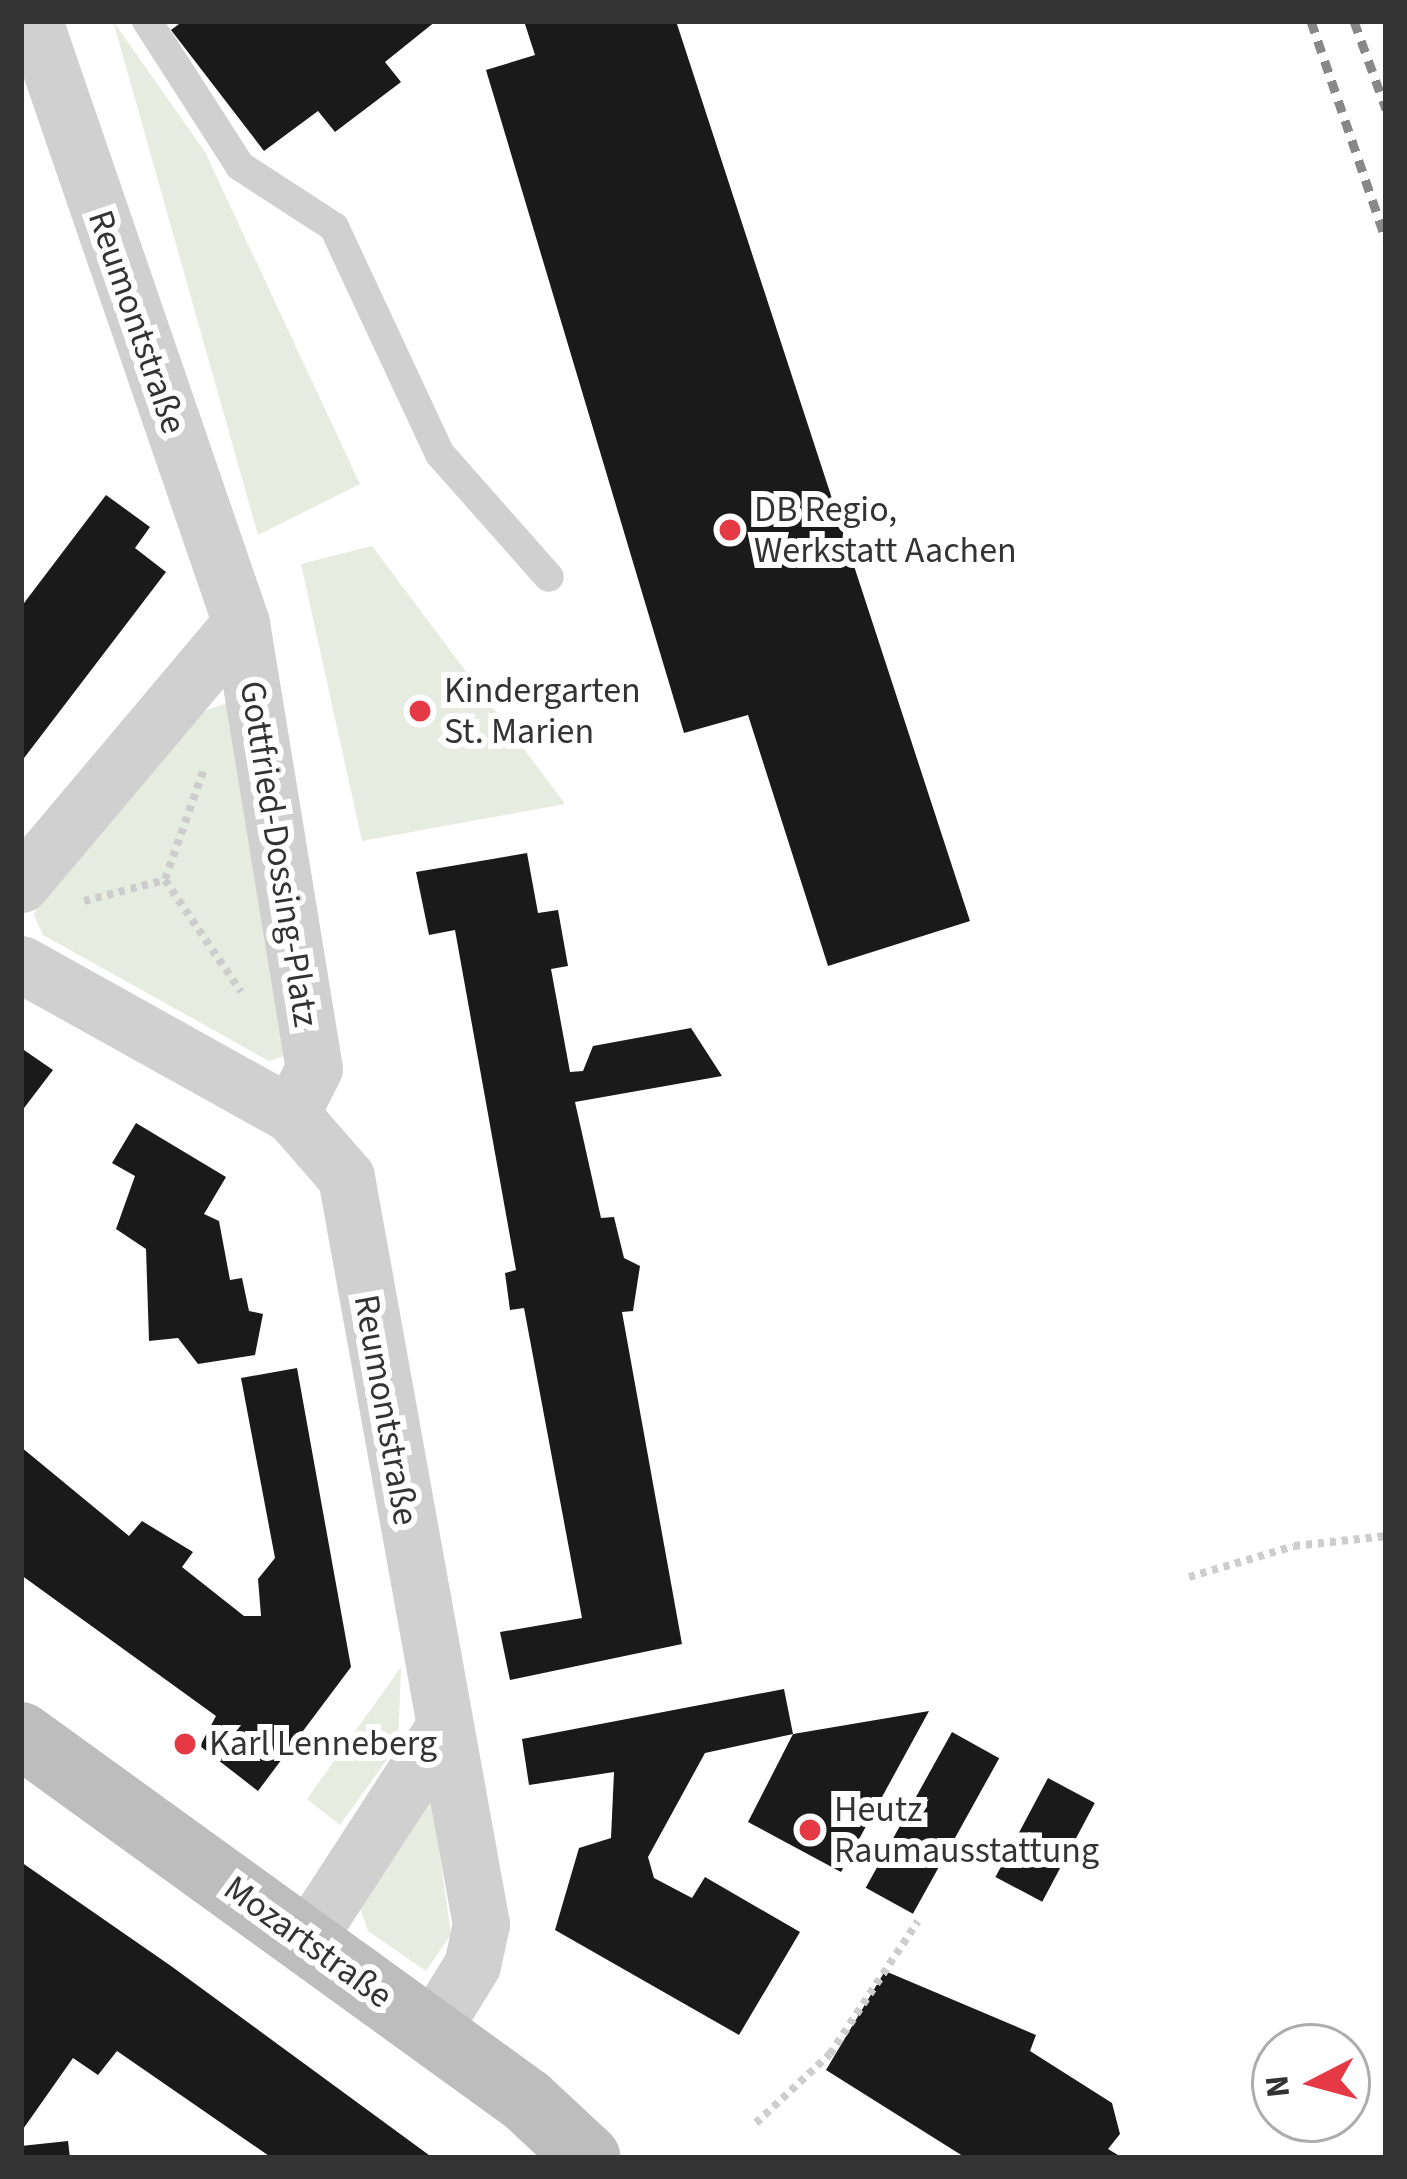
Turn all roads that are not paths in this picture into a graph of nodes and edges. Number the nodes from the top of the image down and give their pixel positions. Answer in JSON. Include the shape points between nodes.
{"nodes":[{"id":1,"x":34,"y":21,"type":"edge"},
{"id":2,"x":147,"y":21,"type":"edge"},
{"id":3,"x":548,"y":577,"type":"dead end"},
{"id":4,"x":241,"y":622,"type":"junction"},
{"id":5,"x":21,"y":884,"type":"edge"},
{"id":6,"x":21,"y":964,"type":"edge"},
{"id":7,"x":290,"y":1114,"type":"junction"},
{"id":8,"x":445,"y":1726,"type":"junction"},
{"id":9,"x":21,"y":1735,"type":"edge"},
{"id":10,"x":306,"y":1940,"type":"junction"},
{"id":11,"x":432,"y":2030,"type":"junction"},
{"id":12,"x":588,"y":2158,"type":"edge"}],
"edges":[{"from":1,"to":4,"type":"street","name":"Reumontstraße"},
{"from":2,"to":3,"type":"lane","via":[[240,166],[334,227],[440,454]]},
{"from":4,"to":5,"type":"street","name":"Gottfried-Dossing-Platz"},
{"from":4,"to":7,"type":"street","name":"Gottfried-Dossing-Platz","via":[[314,1068]]},
{"from":6,"to":7,"type":"street"},
{"from":7,"to":8,"type":"street","name":"Reumontstraße","via":[[346,1177]]},
{"from":8,"to":10,"type":"street"},
{"from":8,"to":11,"type":"street","name":"Reumontstraße","via":[[481,1924],[472,1965]]},
{"from":9,"to":10,"type":"main road","name":"Mozartstraße"},
{"from":10,"to":11,"type":"main road","name":"Mozartstraße"},
{"from":11,"to":12,"type":"main road","name":"Mozartstraße"}]}
